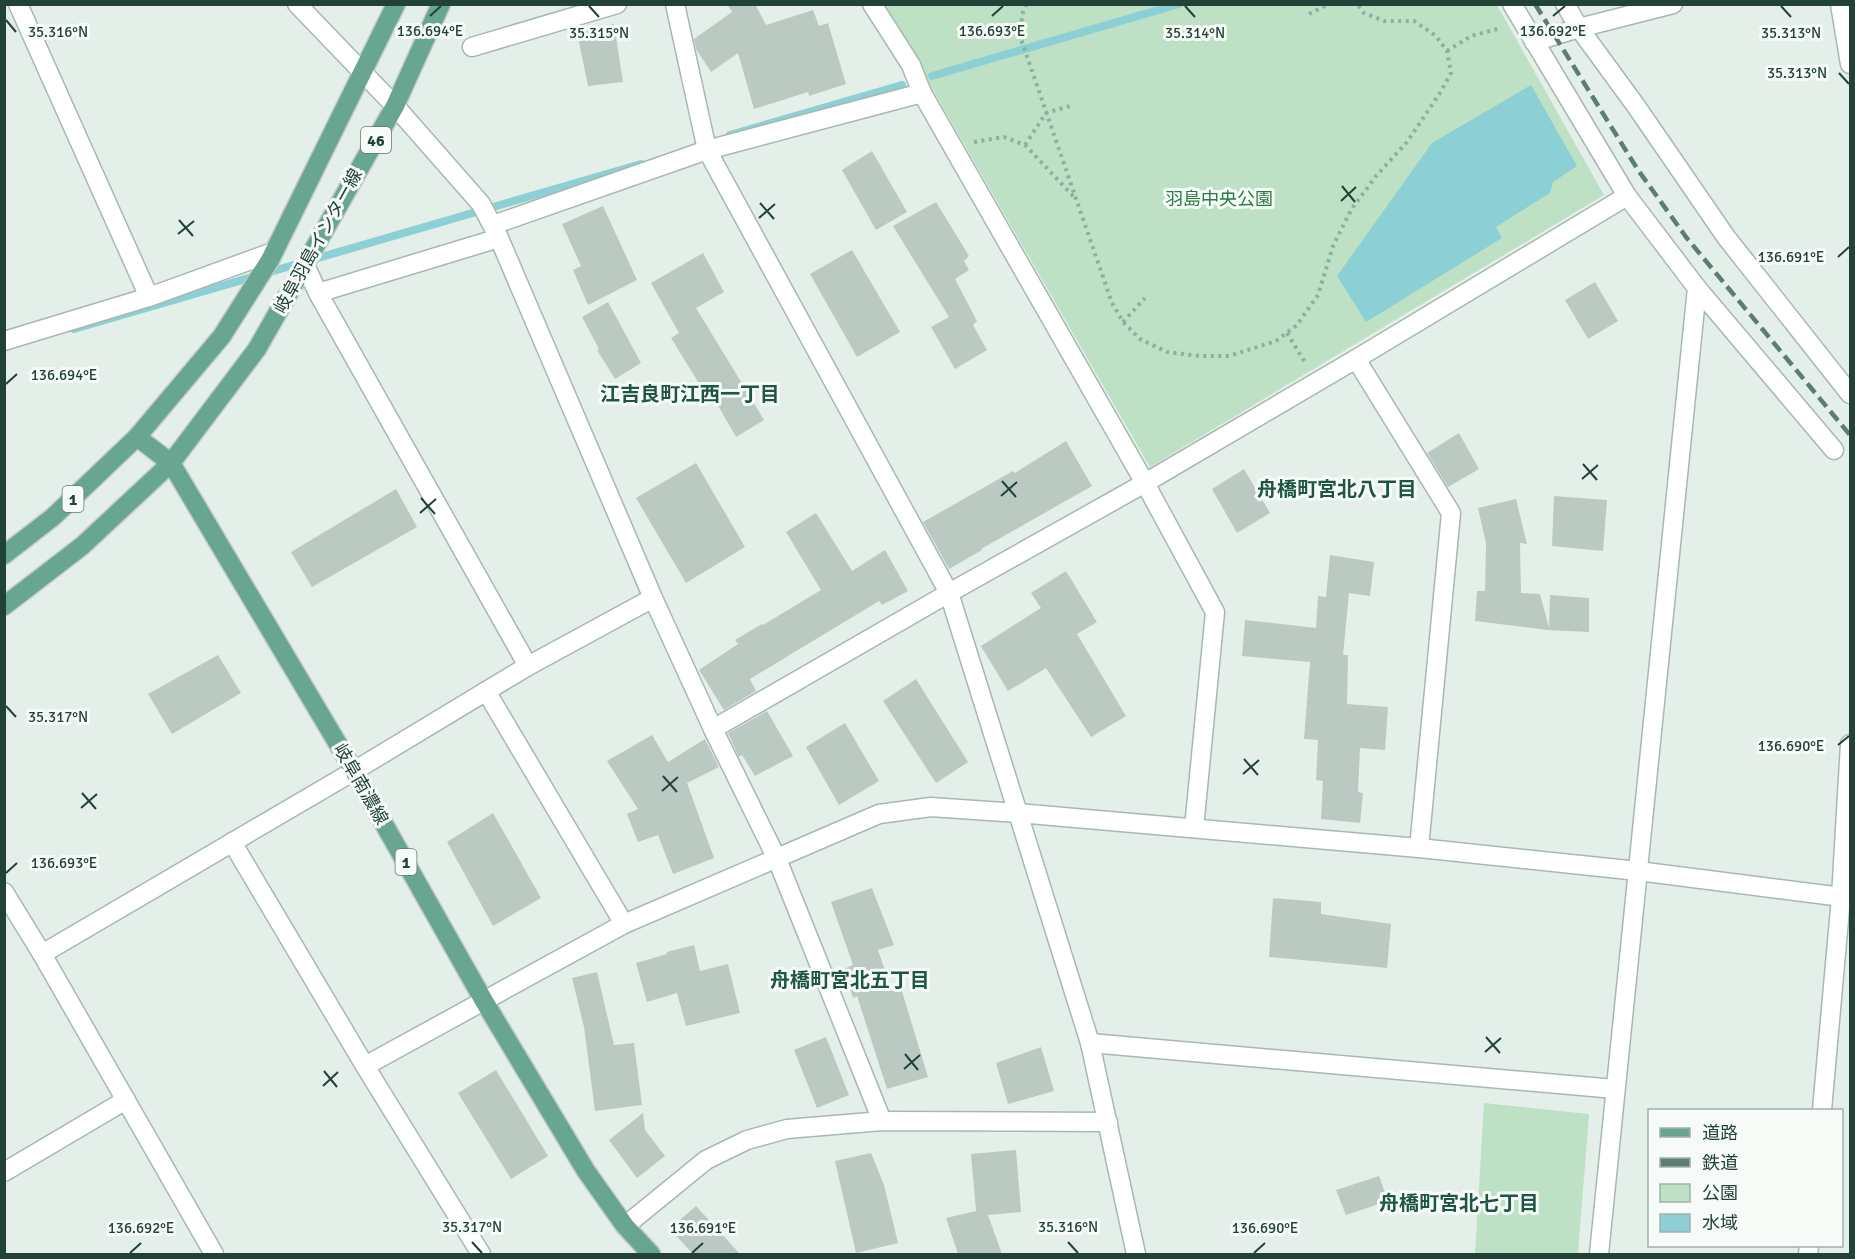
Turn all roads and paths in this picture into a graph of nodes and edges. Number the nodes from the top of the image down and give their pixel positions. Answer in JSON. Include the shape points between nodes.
{"nodes":[{"id":1,"x":18,"y":4,"type":"edge"},
{"id":2,"x":297,"y":4,"type":"edge"},
{"id":3,"x":396,"y":4,"type":"edge"},
{"id":4,"x":441,"y":4,"type":"edge"},
{"id":5,"x":617,"y":4,"type":"edge"},
{"id":6,"x":675,"y":4,"type":"edge"},
{"id":7,"x":872,"y":4,"type":"edge"},
{"id":8,"x":1026,"y":4,"type":"edge"},
{"id":9,"x":1329,"y":4,"type":"edge"},
{"id":10,"x":1357,"y":4,"type":"edge"},
{"id":11,"x":1512,"y":4,"type":"edge"},
{"id":12,"x":1565,"y":4,"type":"edge"},
{"id":13,"x":1673,"y":4,"type":"edge"},
{"id":14,"x":1840,"y":4,"type":"edge"},
{"id":15,"x":1310,"y":14,"type":"dead end"},
{"id":16,"x":1503,"y":27,"type":"dead end"},
{"id":17,"x":1579,"y":28,"type":"junction"},
{"id":18,"x":1534,"y":42,"type":"junction"},
{"id":19,"x":472,"y":47,"type":"dead end"},
{"id":20,"x":1447,"y":51,"type":"junction"},
{"id":21,"x":1851,"y":64,"type":"edge"},
{"id":22,"x":363,"y":72,"type":"junction"},
{"id":23,"x":922,"y":93,"type":"junction"},
{"id":24,"x":395,"y":106,"type":"junction"},
{"id":25,"x":1070,"y":106,"type":"dead end"},
{"id":26,"x":1046,"y":113,"type":"junction"},
{"id":27,"x":967,"y":143,"type":"dead end"},
{"id":28,"x":1025,"y":145,"type":"junction"},
{"id":29,"x":707,"y":150,"type":"junction"},
{"id":30,"x":1628,"y":196,"type":"junction"},
{"id":31,"x":1076,"y":198,"type":"junction"},
{"id":32,"x":490,"y":221,"type":"junction"},
{"id":33,"x":271,"y":256,"type":"junction"},
{"id":34,"x":303,"y":268,"type":"junction"},
{"id":35,"x":1697,"y":288,"type":"junction"},
{"id":36,"x":318,"y":293,"type":"junction"},
{"id":37,"x":149,"y":297,"type":"junction"},
{"id":38,"x":1145,"y":298,"type":"dead end"},
{"id":39,"x":1123,"y":322,"type":"junction"},
{"id":40,"x":1287,"y":333,"type":"junction"},
{"id":41,"x":4,"y":341,"type":"edge"},
{"id":42,"x":1356,"y":359,"type":"junction"},
{"id":43,"x":1310,"y":370,"type":"dead end"},
{"id":44,"x":1851,"y":394,"type":"edge"},
{"id":45,"x":137,"y":437,"type":"junction"},
{"id":46,"x":1834,"y":450,"type":"dead end"},
{"id":47,"x":171,"y":463,"type":"junction"},
{"id":48,"x":1145,"y":483,"type":"junction"},
{"id":49,"x":4,"y":555,"type":"edge"},
{"id":50,"x":949,"y":593,"type":"junction"},
{"id":51,"x":653,"y":598,"type":"junction"},
{"id":52,"x":4,"y":606,"type":"edge"},
{"id":53,"x":528,"y":666,"type":"junction"},
{"id":54,"x":486,"y":692,"type":"junction"},
{"id":55,"x":713,"y":729,"type":"junction"},
{"id":56,"x":1851,"y":744,"type":"edge"},
{"id":57,"x":354,"y":771,"type":"junction"},
{"id":58,"x":1018,"y":813,"type":"junction"},
{"id":59,"x":1194,"y":828,"type":"junction"},
{"id":60,"x":232,"y":842,"type":"junction"},
{"id":61,"x":1419,"y":848,"type":"junction"},
{"id":62,"x":777,"y":859,"type":"junction"},
{"id":63,"x":1638,"y":871,"type":"junction"},
{"id":64,"x":4,"y":892,"type":"edge"},
{"id":65,"x":1846,"y":898,"type":"edge"},
{"id":66,"x":624,"y":924,"type":"junction"},
{"id":67,"x":42,"y":954,"type":"junction"},
{"id":68,"x":484,"y":1001,"type":"junction"},
{"id":69,"x":1090,"y":1043,"type":"junction"},
{"id":70,"x":365,"y":1066,"type":"junction"},
{"id":71,"x":1615,"y":1089,"type":"junction"},
{"id":72,"x":126,"y":1100,"type":"junction"},
{"id":73,"x":1821,"y":1109,"type":"edge"},
{"id":74,"x":882,"y":1121,"type":"junction"},
{"id":75,"x":1108,"y":1122,"type":"junction"},
{"id":76,"x":4,"y":1172,"type":"edge"},
{"id":77,"x":625,"y":1226,"type":"junction"},
{"id":78,"x":214,"y":1254,"type":"edge"},
{"id":79,"x":481,"y":1254,"type":"edge"},
{"id":80,"x":651,"y":1254,"type":"edge"},
{"id":81,"x":1136,"y":1254,"type":"edge"},
{"id":82,"x":1599,"y":1254,"type":"edge"}],
"edges":[{"from":1,"to":37,"type":"street"},
{"from":2,"to":22,"type":"street"},
{"from":3,"to":22,"type":"main road","name":"岐阜羽島インター線","number":"46"},
{"from":4,"to":24,"type":"main road","name":"岐阜羽島インター線","number":"46"},
{"from":5,"to":19,"type":"street"},
{"from":6,"to":29,"type":"street"},
{"from":7,"to":23,"type":"street","via":[[911,65]]},
{"from":8,"to":26,"type":"path","via":[[1021,39]]},
{"from":9,"to":15,"type":"path"},
{"from":10,"to":20,"type":"path","via":[[1364,13],[1384,21],[1414,21],[1436,36]]},
{"from":11,"to":18,"type":"street"},
{"from":12,"to":17,"type":"street"},
{"from":13,"to":17,"type":"street"},
{"from":14,"to":21,"type":"street"},
{"from":16,"to":20,"type":"path","via":[[1471,36]]},
{"from":17,"to":18,"type":"street"},
{"from":17,"to":44,"type":"street","via":[[1726,237]]},
{"from":18,"to":30,"type":"street"},
{"from":20,"to":40,"type":"path","via":[[1450,74],[1440,93],[1407,142],[1352,210],[1333,246],[1318,296],[1297,326]]},
{"from":22,"to":24,"type":"street"},
{"from":22,"to":33,"type":"main road","name":"岐阜羽島インター線","number":"46"},
{"from":23,"to":29,"type":"street"},
{"from":23,"to":48,"type":"street"},
{"from":24,"to":32,"type":"street"},
{"from":24,"to":34,"type":"main road","name":"岐阜羽島インター線","number":"46"},
{"from":25,"to":26,"type":"path"},
{"from":26,"to":28,"type":"path"},
{"from":26,"to":31,"type":"path"},
{"from":27,"to":28,"type":"path","via":[[1004,137]]},
{"from":28,"to":31,"type":"path"},
{"from":29,"to":32,"type":"street"},
{"from":29,"to":50,"type":"street"},
{"from":30,"to":35,"type":"street"},
{"from":30,"to":42,"type":"street"},
{"from":31,"to":39,"type":"path","via":[[1112,303]]},
{"from":32,"to":36,"type":"street"},
{"from":32,"to":51,"type":"street"},
{"from":33,"to":37,"type":"street"},
{"from":33,"to":45,"type":"main road","name":"岐阜羽島インター線","number":"46","via":[[222,336]]},
{"from":34,"to":36,"type":"street"},
{"from":34,"to":47,"type":"main road","name":"岐阜羽島インター線","number":"46","via":[[257,349]]},
{"from":35,"to":46,"type":"street"},
{"from":35,"to":63,"type":"street"},
{"from":36,"to":53,"type":"street"},
{"from":37,"to":41,"type":"street"},
{"from":38,"to":39,"type":"path"},
{"from":39,"to":40,"type":"path","via":[[1140,339],[1167,352],[1199,356],[1229,357],[1276,341]]},
{"from":40,"to":43,"type":"path"},
{"from":42,"to":48,"type":"street"},
{"from":42,"to":61,"type":"street","via":[[1450,513]]},
{"from":45,"to":47,"type":"main road","name":"岐阜南濃線","number":"1"},
{"from":45,"to":49,"type":"main road","number":"1","via":[[53,518]]},
{"from":47,"to":52,"type":"main road","number":"1","via":[[82,546]]},
{"from":47,"to":57,"type":"main road","name":"岐阜南濃線","number":"1"},
{"from":48,"to":50,"type":"street"},
{"from":48,"to":59,"type":"street","via":[[1215,612]]},
{"from":50,"to":55,"type":"street"},
{"from":50,"to":58,"type":"street"},
{"from":51,"to":53,"type":"street"},
{"from":51,"to":55,"type":"street"},
{"from":53,"to":54,"type":"street"},
{"from":54,"to":57,"type":"street"},
{"from":54,"to":66,"type":"street"},
{"from":55,"to":62,"type":"street"},
{"from":56,"to":65,"type":"street"},
{"from":57,"to":60,"type":"street"},
{"from":57,"to":68,"type":"main road","name":"岐阜南濃線","number":"1"},
{"from":58,"to":59,"type":"street"},
{"from":58,"to":62,"type":"street","via":[[931,807],[879,814]]},
{"from":58,"to":69,"type":"street"},
{"from":59,"to":61,"type":"street"},
{"from":60,"to":67,"type":"street"},
{"from":60,"to":70,"type":"street"},
{"from":61,"to":63,"type":"street"},
{"from":62,"to":66,"type":"street"},
{"from":62,"to":74,"type":"street"},
{"from":63,"to":65,"type":"street"},
{"from":63,"to":71,"type":"street"},
{"from":64,"to":67,"type":"street"},
{"from":65,"to":73,"type":"street"},
{"from":66,"to":68,"type":"street"},
{"from":67,"to":72,"type":"street"},
{"from":68,"to":70,"type":"street"},
{"from":68,"to":77,"type":"main road","name":"岐阜南濃線","number":"1","via":[[586,1171]]},
{"from":69,"to":71,"type":"street"},
{"from":69,"to":75,"type":"street"},
{"from":70,"to":79,"type":"street"},
{"from":71,"to":82,"type":"street"},
{"from":72,"to":76,"type":"street"},
{"from":72,"to":78,"type":"street"},
{"from":74,"to":75,"type":"street"},
{"from":74,"to":77,"type":"street","via":[[788,1129],[747,1140],[706,1160]]},
{"from":75,"to":81,"type":"street"},
{"from":77,"to":80,"type":"main road","name":"岐阜南濃線","number":"1"}]}
